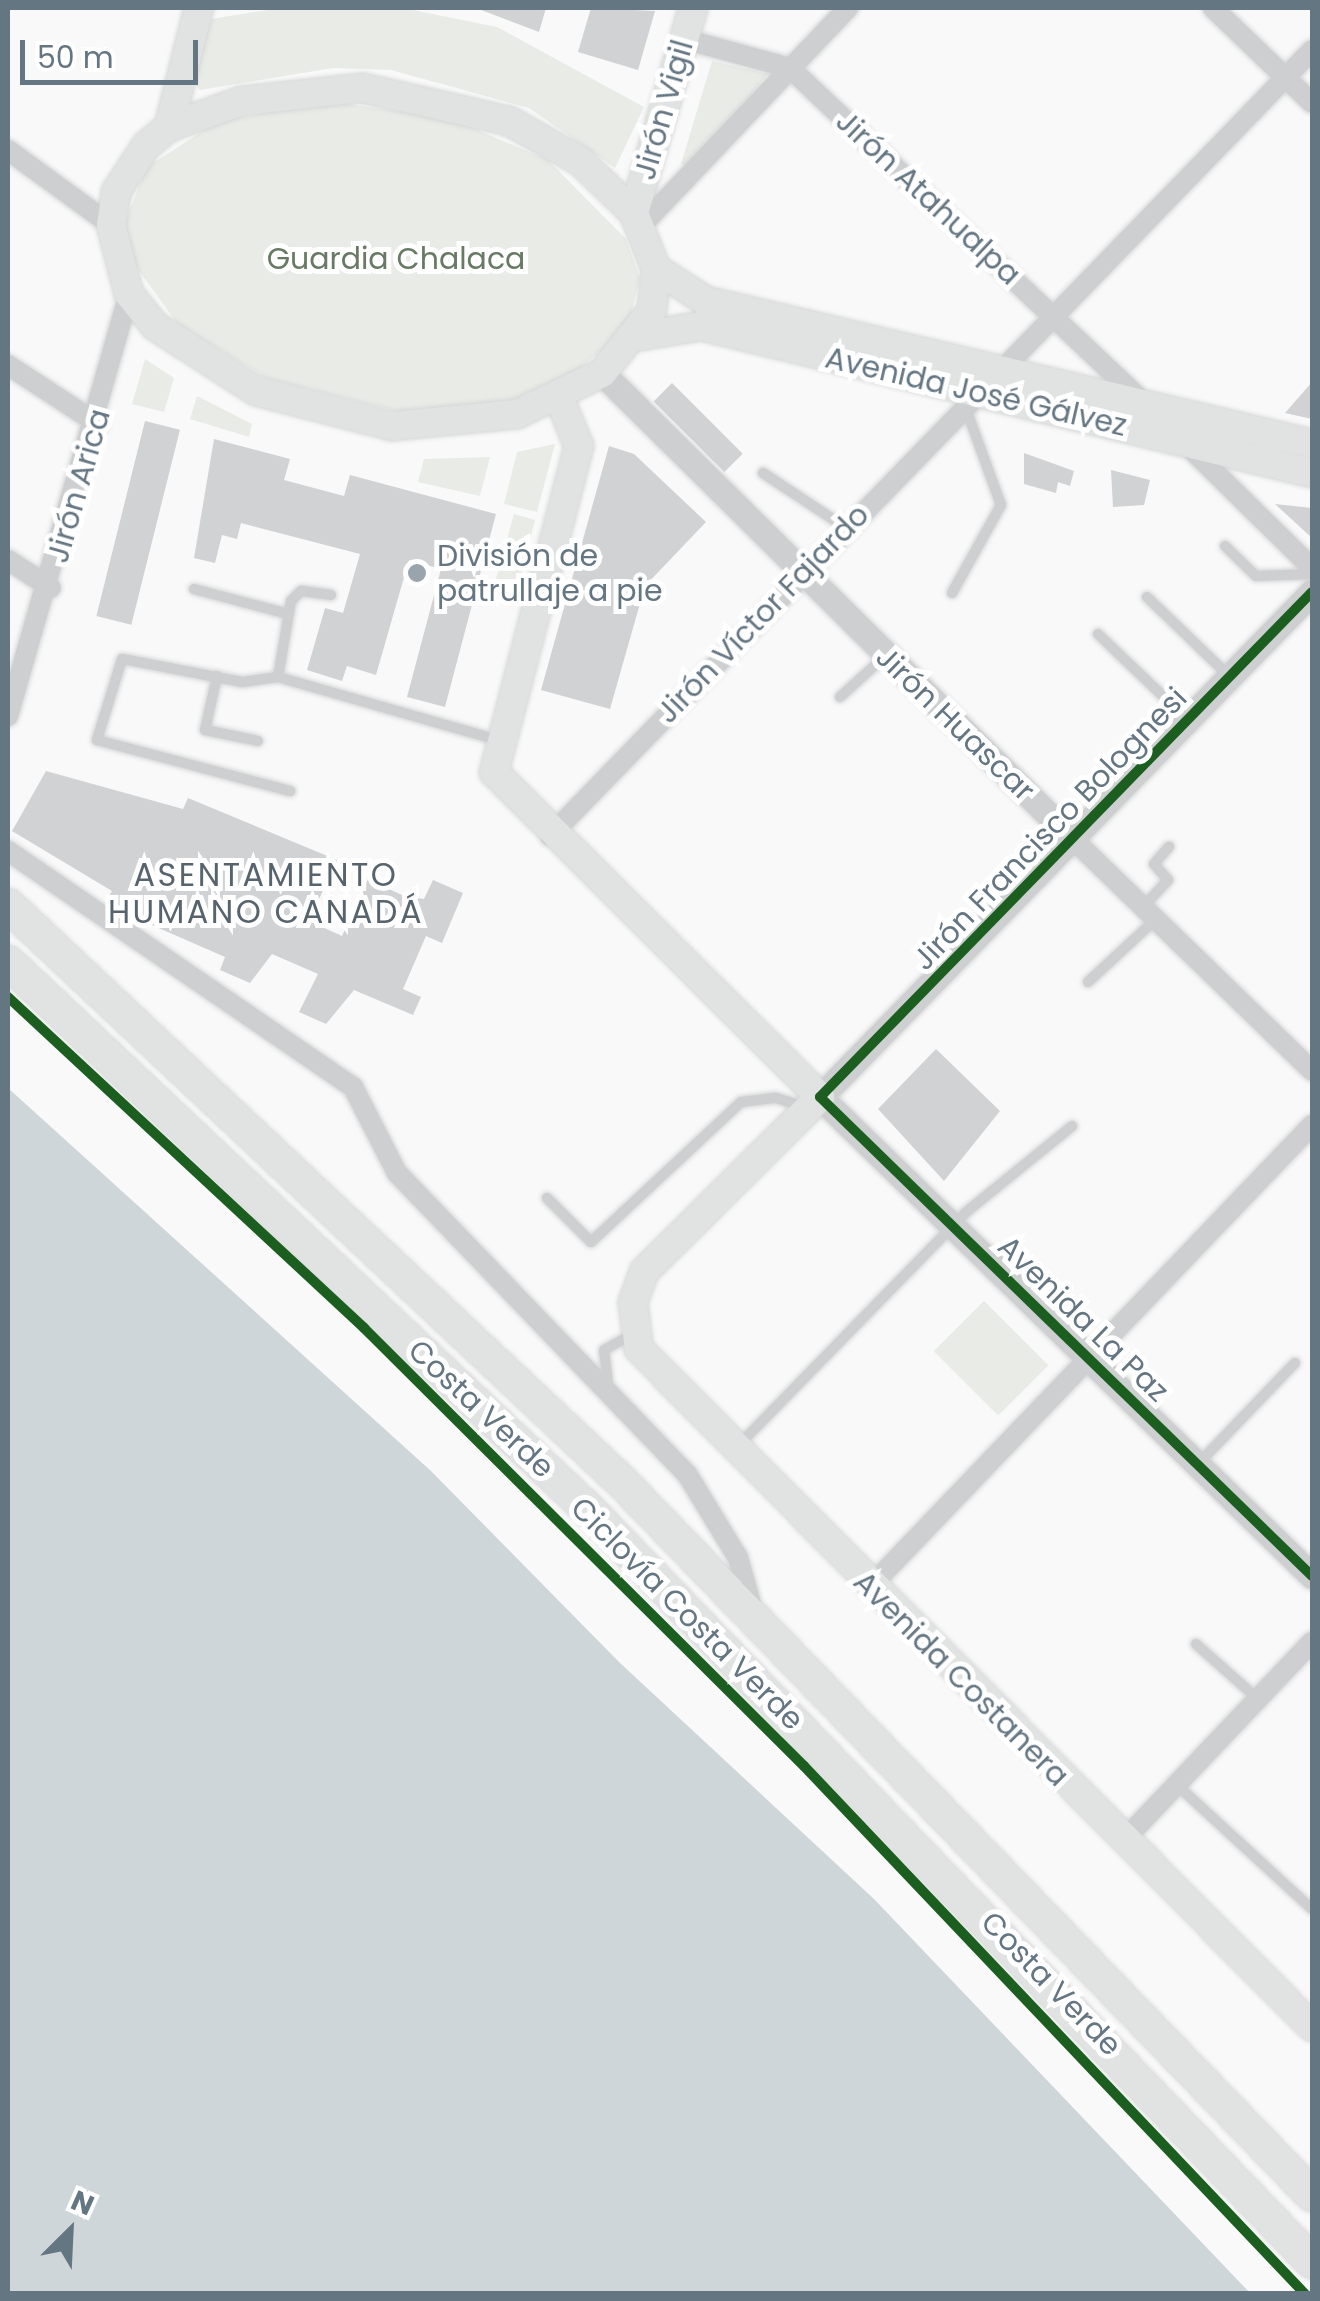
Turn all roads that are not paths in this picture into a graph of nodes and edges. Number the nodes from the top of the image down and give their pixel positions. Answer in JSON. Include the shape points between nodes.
{"nodes":[{"id":1,"x":198,"y":8,"type":"edge"},
{"id":2,"x":693,"y":8,"type":"edge"},
{"id":3,"x":848,"y":8,"type":"edge"},
{"id":4,"x":1213,"y":8,"type":"edge"},
{"id":5,"x":684,"y":39,"type":"junction"},
{"id":6,"x":1312,"y":50,"type":"edge"},
{"id":7,"x":790,"y":68,"type":"junction"},
{"id":8,"x":1286,"y":77,"type":"junction"},
{"id":9,"x":1312,"y":103,"type":"edge"},
{"id":10,"x":169,"y":127,"type":"junction"},
{"id":11,"x":8,"y":150,"type":"edge"},
{"id":12,"x":638,"y":220,"type":"junction"},
{"id":13,"x":111,"y":225,"type":"junction"},
{"id":14,"x":656,"y":270,"type":"junction"},
{"id":15,"x":130,"y":294,"type":"junction"},
{"id":16,"x":1054,"y":317,"type":"junction"},
{"id":17,"x":640,"y":336,"type":"junction"},
{"id":18,"x":1003,"y":369,"type":"junction"},
{"id":19,"x":602,"y":373,"type":"junction"},
{"id":20,"x":11,"y":374,"type":"edge"},
{"id":21,"x":560,"y":400,"type":"junction"},
{"id":22,"x":972,"y":401,"type":"junction"},
{"id":23,"x":1144,"y":403,"type":"junction"},
{"id":24,"x":98,"y":424,"type":"junction"},
{"id":25,"x":1182,"y":440,"type":"junction"},
{"id":26,"x":1312,"y":444,"type":"edge"},
{"id":27,"x":763,"y":472,"type":"dead end"},
{"id":28,"x":1312,"y":473,"type":"edge"},
{"id":29,"x":846,"y":528,"type":"junction"},
{"id":30,"x":1224,"y":546,"type":"dead end"},
{"id":31,"x":8,"y":560,"type":"edge"},
{"id":32,"x":1312,"y":571,"type":"edge"},
{"id":33,"x":800,"y":574,"type":"junction"},
{"id":34,"x":51,"y":588,"type":"junction"},
{"id":35,"x":194,"y":588,"type":"dead end"},
{"id":36,"x":1312,"y":592,"type":"edge"},
{"id":37,"x":952,"y":593,"type":"dead end"},
{"id":38,"x":331,"y":595,"type":"dead end"},
{"id":39,"x":1147,"y":597,"type":"dead end"},
{"id":40,"x":288,"y":614,"type":"junction"},
{"id":41,"x":1098,"y":634,"type":"dead end"},
{"id":42,"x":884,"y":656,"type":"junction"},
{"id":43,"x":218,"y":676,"type":"junction"},
{"id":44,"x":278,"y":677,"type":"junction"},
{"id":45,"x":1231,"y":679,"type":"junction"},
{"id":46,"x":840,"y":697,"type":"dead end"},
{"id":47,"x":8,"y":716,"type":"edge"},
{"id":48,"x":1191,"y":722,"type":"junction"},
{"id":49,"x":498,"y":740,"type":"junction"},
{"id":50,"x":258,"y":741,"type":"dead end"},
{"id":51,"x":290,"y":792,"type":"dead end"},
{"id":52,"x":550,"y":836,"type":"junction"},
{"id":53,"x":1078,"y":843,"type":"junction"},
{"id":54,"x":1169,"y":847,"type":"dead end"},
{"id":55,"x":8,"y":851,"type":"edge"},
{"id":56,"x":8,"y":904,"type":"edge"},
{"id":57,"x":1150,"y":913,"type":"junction"},
{"id":58,"x":8,"y":962,"type":"edge"},
{"id":59,"x":1088,"y":982,"type":"dead end"},
{"id":60,"x":1312,"y":1071,"type":"edge"},
{"id":61,"x":814,"y":1103,"type":"junction"},
{"id":62,"x":1312,"y":1125,"type":"edge"},
{"id":63,"x":1072,"y":1126,"type":"dead end"},
{"id":64,"x":547,"y":1198,"type":"dead end"},
{"id":65,"x":952,"y":1226,"type":"junction"},
{"id":66,"x":633,"y":1325,"type":"junction"},
{"id":67,"x":1089,"y":1358,"type":"junction"},
{"id":68,"x":1295,"y":1363,"type":"dead end"},
{"id":69,"x":609,"y":1386,"type":"junction"},
{"id":70,"x":733,"y":1451,"type":"junction"},
{"id":71,"x":1198,"y":1464,"type":"junction"},
{"id":72,"x":1312,"y":1576,"type":"edge"},
{"id":73,"x":869,"y":1588,"type":"junction"},
{"id":74,"x":753,"y":1613,"type":"junction"},
{"id":75,"x":1312,"y":1642,"type":"edge"},
{"id":76,"x":1196,"y":1644,"type":"dead end"},
{"id":77,"x":1258,"y":1699,"type":"junction"},
{"id":78,"x":1177,"y":1785,"type":"junction"},
{"id":79,"x":1124,"y":1840,"type":"junction"},
{"id":80,"x":1312,"y":1909,"type":"edge"},
{"id":81,"x":1312,"y":2027,"type":"edge"},
{"id":82,"x":1312,"y":2195,"type":"edge"},
{"id":83,"x":1312,"y":2262,"type":"edge"}],
"edges":[{"from":1,"to":10,"type":"main road"},
{"from":2,"to":5,"type":"main road","name":"Jirón Vigil"},
{"from":3,"to":7,"type":"street"},
{"from":4,"to":8,"type":"street"},
{"from":5,"to":7,"type":"street","name":"Jirón Atahualpa"},
{"from":5,"to":12,"type":"main road","name":"Jirón Vigil"},
{"from":6,"to":8,"type":"street"},
{"from":7,"to":12,"type":"street"},
{"from":7,"to":16,"type":"street","name":"Jirón Atahualpa"},
{"from":8,"to":9,"type":"street"},
{"from":8,"to":16,"type":"street"},
{"from":10,"to":12,"type":"main road","via":[[275,94],[419,95],[545,138]]},
{"from":10,"to":13,"type":"main road","via":[[130,164]]},
{"from":11,"to":13,"type":"street"},
{"from":12,"to":14,"type":"main road"},
{"from":13,"to":15,"type":"main road"},
{"from":14,"to":17,"type":"main road"},
{"from":14,"to":18,"type":"main road","name":"Avenida José Gálvez","via":[[706,301]]},
{"from":15,"to":21,"type":"main road","via":[[183,351],[305,408],[439,428]]},
{"from":15,"to":24,"type":"street","name":"Jirón Arica"},
{"from":16,"to":18,"type":"street"},
{"from":16,"to":23,"type":"street","name":"Jirón Atahualpa"},
{"from":17,"to":19,"type":"main road"},
{"from":17,"to":22,"type":"main road","name":"Avenida José Gálvez","via":[[701,326]]},
{"from":18,"to":23,"type":"main road","name":"Avenida José Gálvez"},
{"from":19,"to":21,"type":"main road"},
{"from":19,"to":33,"type":"street","name":"Jirón Huascar"},
{"from":20,"to":24,"type":"street"},
{"from":21,"to":49,"type":"main road","via":[[579,446]]},
{"from":22,"to":25,"type":"main road","name":"Avenida José Gálvez"},
{"from":22,"to":29,"type":"street","name":"Jirón Víctor Fajardo"},
{"from":22,"to":37,"type":"lane","via":[[1001,506]]},
{"from":23,"to":26,"type":"main road","name":"Avenida José Gálvez"},
{"from":24,"to":34,"type":"street","name":"Jirón Arica"},
{"from":25,"to":28,"type":"main road","name":"Avenida José Gálvez"},
{"from":25,"to":32,"type":"street"},
{"from":27,"to":29,"type":"lane"},
{"from":29,"to":33,"type":"street","name":"Jirón Víctor Fajardo"},
{"from":30,"to":32,"type":"lane","via":[[1256,576]]},
{"from":31,"to":34,"type":"street"},
{"from":33,"to":42,"type":"street","name":"Jirón Huascar"},
{"from":33,"to":52,"type":"street","name":"Jirón Víctor Fajardo"},
{"from":34,"to":47,"type":"street","name":"Jirón Arica"},
{"from":35,"to":40,"type":"lane"},
{"from":36,"to":45,"type":"street","name":"Jirón Francisco Bolognesi"},
{"from":38,"to":40,"type":"lane","via":[[300,592]]},
{"from":39,"to":45,"type":"lane"},
{"from":40,"to":44,"type":"lane"},
{"from":41,"to":48,"type":"lane"},
{"from":42,"to":46,"type":"lane"},
{"from":42,"to":53,"type":"street","name":"Jirón Huascar"},
{"from":43,"to":44,"type":"lane"},
{"from":43,"to":50,"type":"lane","via":[[206,730]]},
{"from":43,"to":51,"type":"lane","via":[[122,660],[97,740]]},
{"from":44,"to":49,"type":"lane"},
{"from":45,"to":48,"type":"street","name":"Jirón Francisco Bolognesi"},
{"from":48,"to":53,"type":"street","name":"Jirón Francisco Bolognesi"},
{"from":49,"to":52,"type":"main road","name":"Avenida La Paz","via":[[494,772]]},
{"from":52,"to":61,"type":"main road","name":"Avenida La Paz"},
{"from":53,"to":57,"type":"street","name":"Jirón Huascar"},
{"from":53,"to":61,"type":"street","name":"Jirón Francisco Bolognesi"},
{"from":54,"to":57,"type":"lane","via":[[1154,864],[1168,880]]},
{"from":55,"to":69,"type":"street","via":[[363,1099],[397,1172]]},
{"from":56,"to":74,"type":"highway","name":"Costa Verde"},
{"from":57,"to":59,"type":"lane"},
{"from":57,"to":60,"type":"street","name":"Jirón Huascar"},
{"from":58,"to":83,"type":"highway","name":"Costa Verde","via":[[590,1512]]},
{"from":61,"to":64,"type":"lane","via":[[741,1102],[591,1242]]},
{"from":61,"to":65,"type":"street","name":"Avenida La Paz"},
{"from":61,"to":66,"type":"main road","name":"Jirón Francisco Bolognesi","via":[[658,1256]]},
{"from":62,"to":67,"type":"street"},
{"from":63,"to":65,"type":"lane"},
{"from":65,"to":67,"type":"street","name":"Avenida La Paz"},
{"from":65,"to":70,"type":"lane"},
{"from":66,"to":69,"type":"lane","via":[[604,1350]]},
{"from":66,"to":70,"type":"main road","name":"Avenida Costanera","via":[[646,1361]]},
{"from":67,"to":71,"type":"street","name":"Avenida La Paz"},
{"from":67,"to":73,"type":"street"},
{"from":68,"to":71,"type":"lane"},
{"from":69,"to":74,"type":"street","via":[[724,1527]]},
{"from":70,"to":73,"type":"main road","name":"Avenida Costanera"},
{"from":71,"to":72,"type":"street","name":"Avenida La Paz"},
{"from":73,"to":79,"type":"main road","name":"Avenida Costanera"},
{"from":74,"to":82,"type":"highway","name":"Costa Verde"},
{"from":75,"to":77,"type":"street"},
{"from":76,"to":77,"type":"lane"},
{"from":77,"to":78,"type":"street"},
{"from":78,"to":79,"type":"street"},
{"from":78,"to":80,"type":"lane"},
{"from":79,"to":81,"type":"main road","name":"Avenida Costanera"}]}
